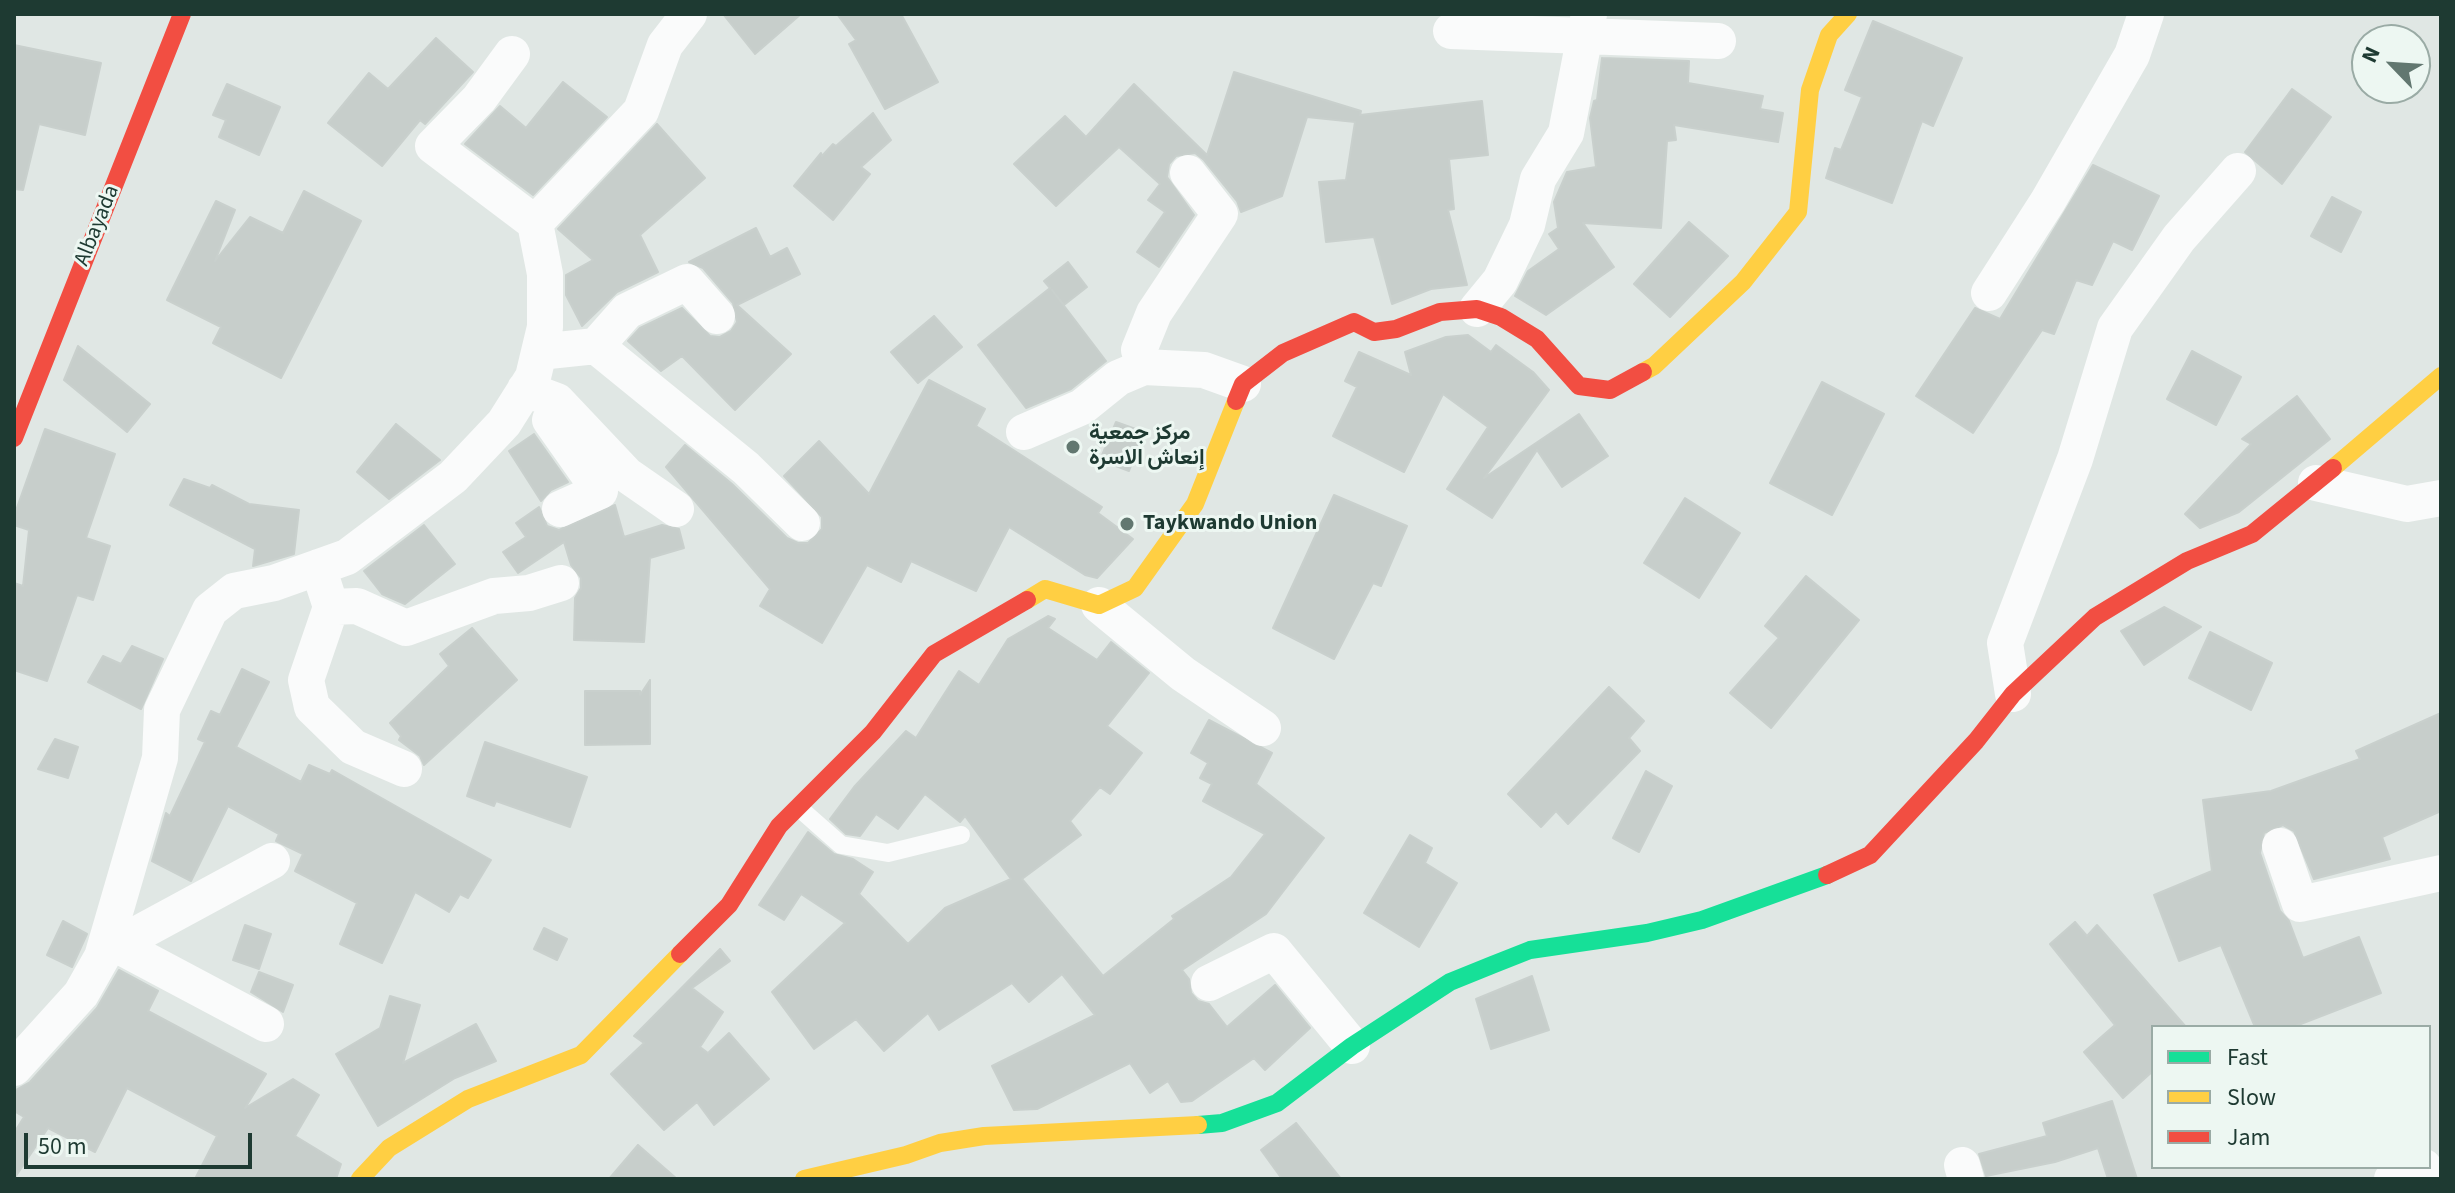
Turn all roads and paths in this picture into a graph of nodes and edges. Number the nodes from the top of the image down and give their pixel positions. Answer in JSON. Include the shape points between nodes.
{"nodes":[{"id":1,"x":182,"y":14,"type":"edge"},
{"id":2,"x":689,"y":14,"type":"edge"},
{"id":3,"x":1848,"y":14,"type":"edge"},
{"id":4,"x":2146,"y":14,"type":"edge"},
{"id":5,"x":1587,"y":24,"type":"edge"},
{"id":6,"x":1451,"y":31,"type":"dead end"},
{"id":7,"x":1718,"y":41,"type":"dead end"},
{"id":8,"x":512,"y":54,"type":"dead end"},
{"id":9,"x":2238,"y":171,"type":"dead end"},
{"id":10,"x":1188,"y":173,"type":"dead end"},
{"id":11,"x":535,"y":223,"type":"junction"},
{"id":12,"x":1989,"y":293,"type":"dead end"},
{"id":13,"x":1477,"y":309,"type":"junction"},
{"id":14,"x":717,"y":316,"type":"dead end"},
{"id":15,"x":596,"y":346,"type":"junction"},
{"id":16,"x":539,"y":352,"type":"junction"},
{"id":17,"x":1144,"y":367,"type":"junction"},
{"id":18,"x":2441,"y":376,"type":"edge"},
{"id":19,"x":1243,"y":384,"type":"junction"},
{"id":20,"x":521,"y":396,"type":"junction"},
{"id":21,"x":1024,"y":432,"type":"dead end"},
{"id":22,"x":14,"y":438,"type":"edge"},
{"id":23,"x":2316,"y":483,"type":"junction"},
{"id":24,"x":2441,"y":498,"type":"edge"},
{"id":25,"x":560,"y":509,"type":"dead end"},
{"id":26,"x":676,"y":509,"type":"dead end"},
{"id":27,"x":802,"y":523,"type":"dead end"},
{"id":28,"x":318,"y":567,"type":"junction"},
{"id":29,"x":561,"y":583,"type":"dead end"},
{"id":30,"x":1099,"y":605,"type":"junction"},
{"id":31,"x":331,"y":607,"type":"junction"},
{"id":32,"x":2013,"y":694,"type":"junction"},
{"id":33,"x":1263,"y":728,"type":"dead end"},
{"id":34,"x":404,"y":769,"type":"dead end"},
{"id":35,"x":798,"y":807,"type":"junction"},
{"id":36,"x":961,"y":835,"type":"dead end"},
{"id":37,"x":2280,"y":846,"type":"dead end"},
{"id":38,"x":272,"y":861,"type":"dead end"},
{"id":39,"x":2441,"y":873,"type":"edge"},
{"id":40,"x":108,"y":940,"type":"junction"},
{"id":41,"x":1209,"y":983,"type":"dead end"},
{"id":42,"x":266,"y":1024,"type":"dead end"},
{"id":43,"x":1352,"y":1046,"type":"junction"},
{"id":44,"x":14,"y":1068,"type":"edge"},
{"id":45,"x":2418,"y":1169,"type":"edge"},
{"id":46,"x":360,"y":1179,"type":"edge"},
{"id":47,"x":804,"y":1179,"type":"edge"},
{"id":48,"x":2392,"y":1179,"type":"edge"}],
"edges":[{"from":1,"to":22,"type":"street","name":"Albayada"},
{"from":2,"to":11,"type":"street","via":[[665,45],[641,111]]},
{"from":3,"to":13,"type":"street","via":[[1829,35],[1810,90],[1798,212],[1743,282],[1654,366],[1610,390],[1579,386],[1537,339]]},
{"from":4,"to":12,"type":"street","via":[[2132,55]]},
{"from":5,"to":6,"type":"street"},
{"from":5,"to":7,"type":"street"},
{"from":5,"to":13,"type":"street","via":[[1566,133],[1538,179],[1527,225],[1500,281]]},
{"from":8,"to":11,"type":"street","via":[[479,99],[433,146]]},
{"from":9,"to":32,"type":"street","via":[[2179,238],[2115,328],[2075,459],[2005,643]]},
{"from":10,"to":17,"type":"street","via":[[1220,214],[1154,313],[1139,350]]},
{"from":11,"to":16,"type":"street","via":[[545,274],[545,327]]},
{"from":13,"to":19,"type":"street","via":[[1440,312],[1374,332],[1354,322],[1283,353]]},
{"from":14,"to":15,"type":"street","via":[[687,282],[627,311]]},
{"from":15,"to":16,"type":"street"},
{"from":15,"to":27,"type":"street","via":[[746,468]]},
{"from":16,"to":20,"type":"street"},
{"from":17,"to":19,"type":"street","via":[[1204,370]]},
{"from":17,"to":21,"type":"street","via":[[1118,378],[1082,407]]},
{"from":18,"to":23,"type":"street"},
{"from":19,"to":30,"type":"street","via":[[1195,504],[1135,588]]},
{"from":20,"to":25,"type":"street","via":[[551,421],[600,491]]},
{"from":20,"to":26,"type":"street","via":[[557,401],[627,475]]},
{"from":20,"to":28,"type":"street","via":[[504,423],[453,477],[347,557]]},
{"from":23,"to":24,"type":"street","via":[[2407,504]]},
{"from":23,"to":32,"type":"street","via":[[2252,534],[2187,561],[2095,617]]},
{"from":28,"to":31,"type":"street"},
{"from":28,"to":40,"type":"street","via":[[234,591],[210,610],[162,710],[160,758]]},
{"from":29,"to":31,"type":"street","via":[[494,596],[406,628],[357,606]]},
{"from":30,"to":33,"type":"street","via":[[1183,674]]},
{"from":30,"to":35,"type":"street","via":[[1045,589],[934,654],[873,732]]},
{"from":31,"to":34,"type":"street","via":[[306,680],[312,707],[353,747]]},
{"from":32,"to":43,"type":"street","via":[[1870,855],[1702,920],[1530,950],[1450,982]]},
{"from":35,"to":36,"type":"lane","via":[[841,845],[888,853]]},
{"from":35,"to":46,"type":"street","via":[[779,826],[729,905],[581,1055],[468,1099],[389,1148]]},
{"from":37,"to":39,"type":"street","via":[[2300,904]]},
{"from":38,"to":40,"type":"street","via":[[139,933]]},
{"from":40,"to":42,"type":"street"},
{"from":40,"to":44,"type":"street","via":[[81,994]]},
{"from":41,"to":43,"type":"street","via":[[1274,951]]},
{"from":43,"to":47,"type":"street","via":[[1277,1103],[1222,1123],[984,1136]]},
{"from":45,"to":48,"type":"street"}]}
